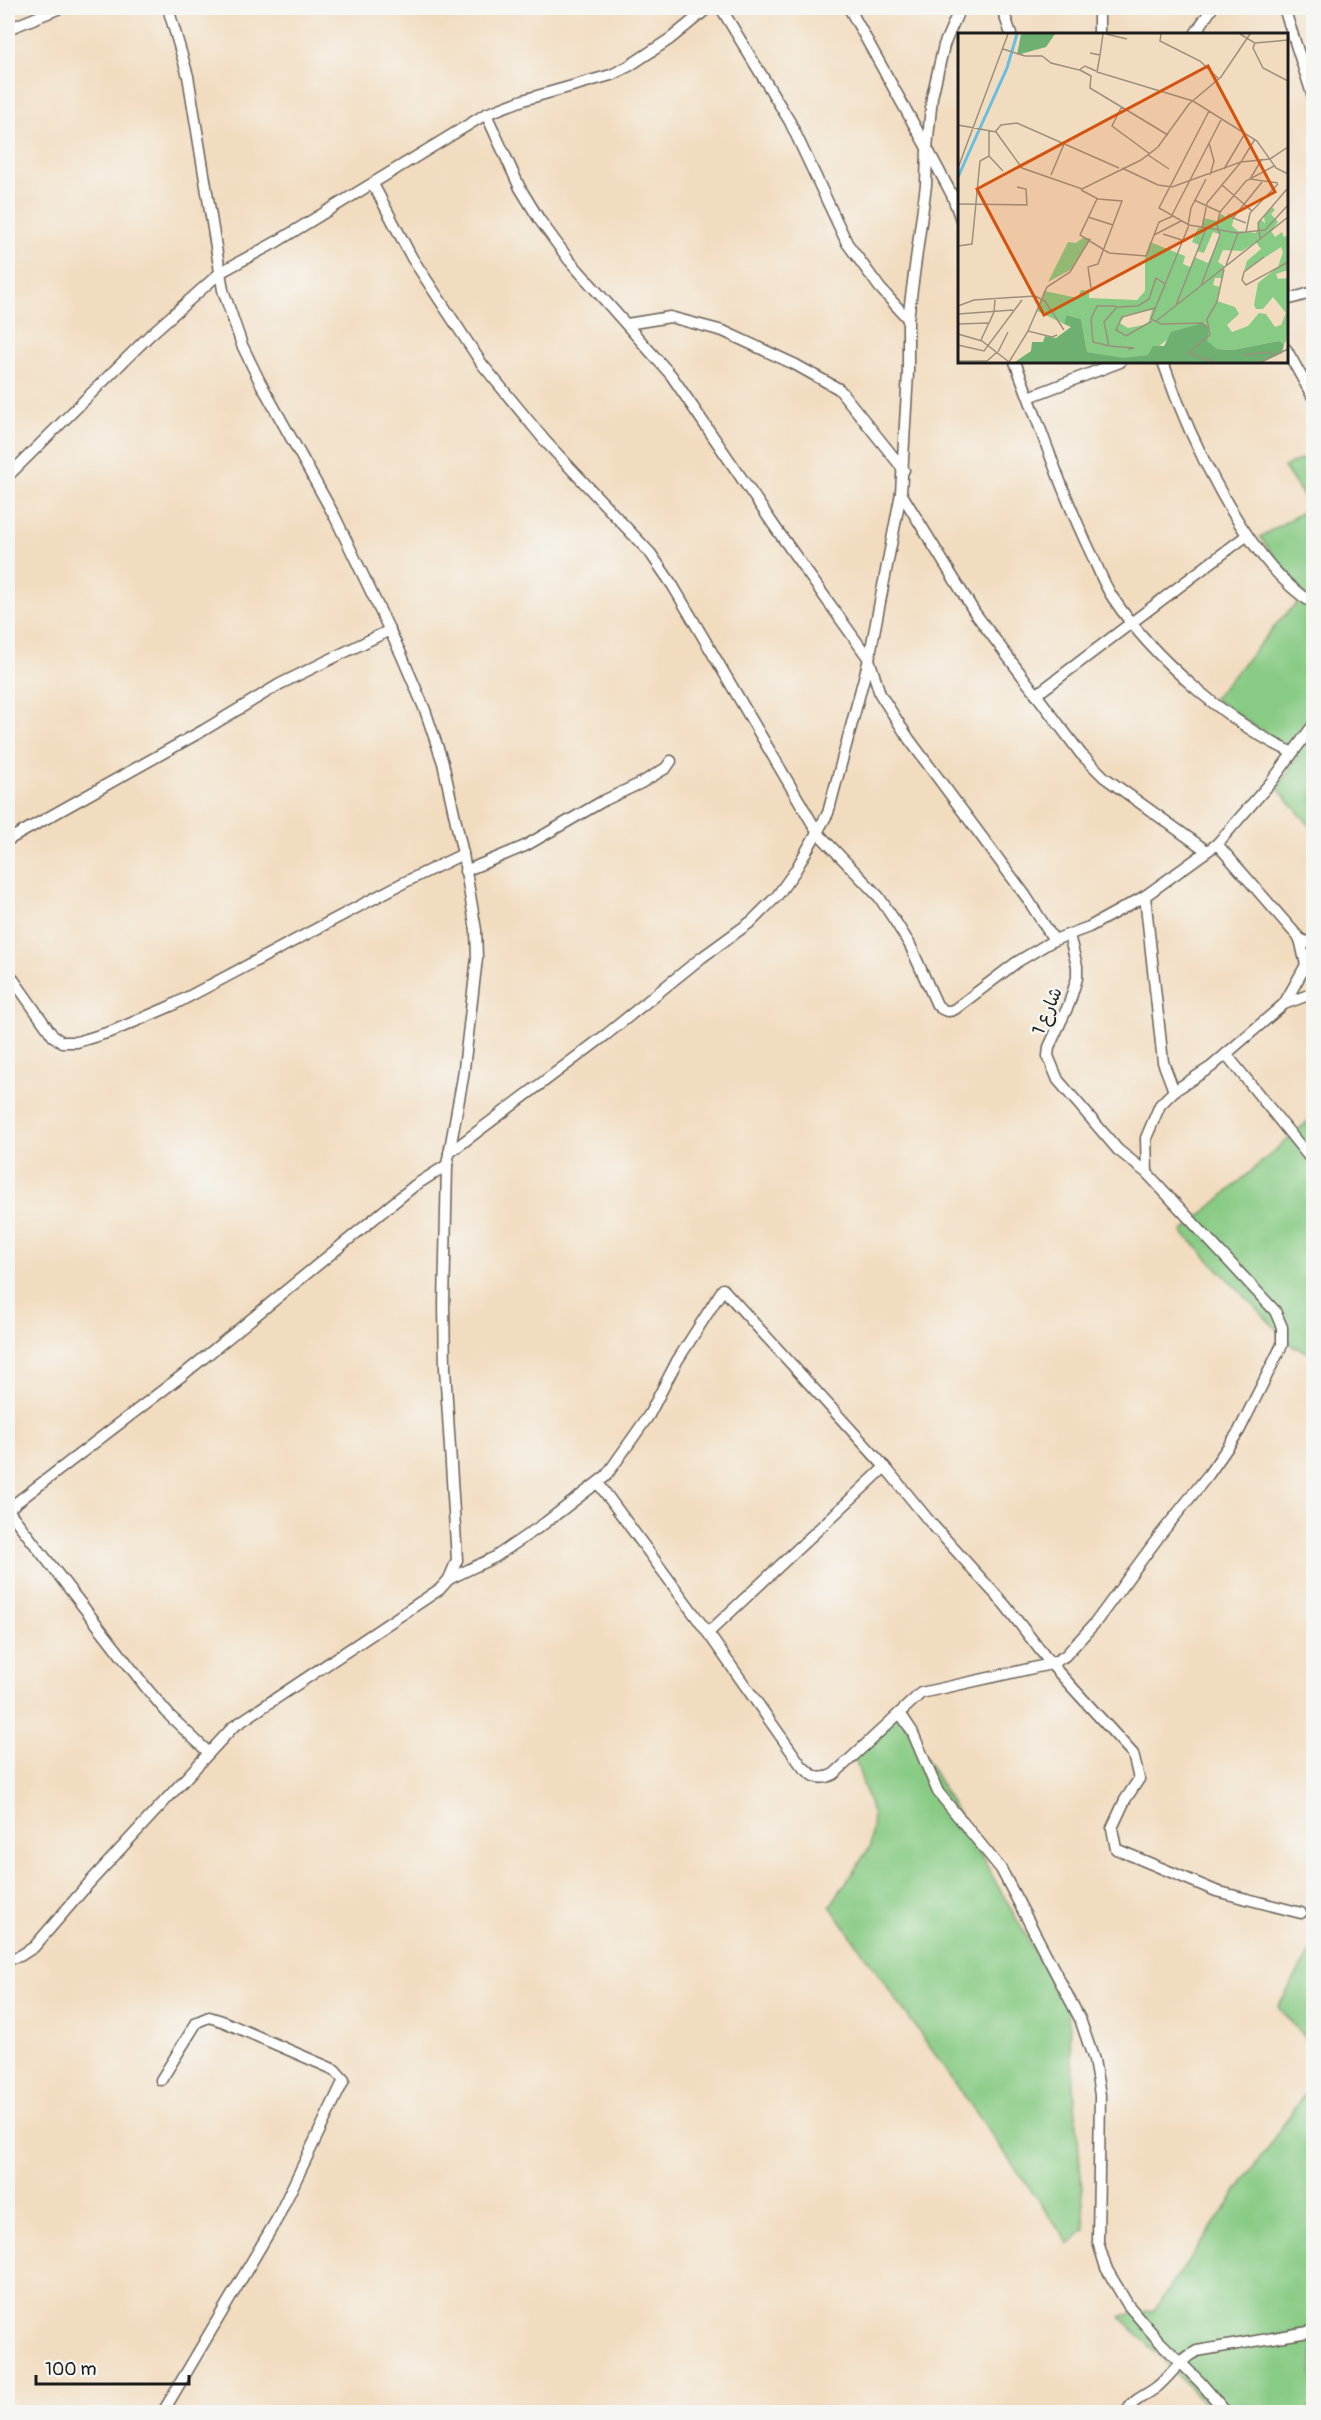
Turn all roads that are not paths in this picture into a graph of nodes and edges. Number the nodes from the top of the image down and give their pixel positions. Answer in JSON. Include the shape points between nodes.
{"nodes":[{"id":1,"x":60,"y":8,"type":"edge"},
{"id":2,"x":168,"y":8,"type":"edge"},
{"id":3,"x":708,"y":8,"type":"edge"},
{"id":4,"x":721,"y":8,"type":"edge"},
{"id":5,"x":849,"y":8,"type":"edge"},
{"id":6,"x":960,"y":8,"type":"edge"},
{"id":7,"x":1002,"y":8,"type":"edge"},
{"id":8,"x":1099,"y":8,"type":"edge"},
{"id":9,"x":1212,"y":8,"type":"edge"},
{"id":10,"x":1284,"y":8,"type":"edge"},
{"id":11,"x":8,"y":28,"type":"edge"},
{"id":12,"x":1011,"y":33,"type":"edge"},
{"id":13,"x":1099,"y":33,"type":"edge"},
{"id":14,"x":1196,"y":33,"type":"edge"},
{"id":15,"x":1314,"y":100,"type":"edge"},
{"id":16,"x":486,"y":114,"type":"junction"},
{"id":17,"x":927,"y":148,"type":"junction"},
{"id":18,"x":373,"y":184,"type":"junction"},
{"id":19,"x":958,"y":212,"type":"edge"},
{"id":20,"x":221,"y":272,"type":"junction"},
{"id":21,"x":1314,"y":292,"type":"edge"},
{"id":22,"x":1288,"y":300,"type":"edge"},
{"id":23,"x":908,"y":319,"type":"junction"},
{"id":24,"x":627,"y":324,"type":"junction"},
{"id":25,"x":1288,"y":351,"type":"edge"},
{"id":26,"x":1014,"y":363,"type":"edge"},
{"id":27,"x":1117,"y":363,"type":"edge"},
{"id":28,"x":1163,"y":363,"type":"edge"},
{"id":29,"x":1029,"y":397,"type":"junction"},
{"id":30,"x":1314,"y":399,"type":"edge"},
{"id":31,"x":904,"y":470,"type":"junction"},
{"id":32,"x":8,"y":476,"type":"edge"},
{"id":33,"x":901,"y":494,"type":"junction"},
{"id":34,"x":1246,"y":536,"type":"junction"},
{"id":35,"x":1314,"y":604,"type":"edge"},
{"id":36,"x":1131,"y":622,"type":"junction"},
{"id":37,"x":390,"y":630,"type":"junction"},
{"id":38,"x":869,"y":659,"type":"junction"},
{"id":39,"x":1036,"y":695,"type":"junction"},
{"id":40,"x":1314,"y":724,"type":"edge"},
{"id":41,"x":1291,"y":752,"type":"junction"},
{"id":42,"x":671,"y":761,"type":"dead end"},
{"id":43,"x":818,"y":833,"type":"junction"},
{"id":44,"x":8,"y":840,"type":"edge"},
{"id":45,"x":1217,"y":844,"type":"junction"},
{"id":46,"x":1207,"y":851,"type":"junction"},
{"id":47,"x":463,"y":854,"type":"junction"},
{"id":48,"x":465,"y":871,"type":"junction"},
{"id":49,"x":1145,"y":896,"type":"junction"},
{"id":50,"x":1069,"y":935,"type":"junction"},
{"id":51,"x":1300,"y":939,"type":"junction"},
{"id":52,"x":1054,"y":940,"type":"junction"},
{"id":53,"x":1314,"y":945,"type":"edge"},
{"id":54,"x":1314,"y":956,"type":"edge"},
{"id":55,"x":1306,"y":965,"type":"junction"},
{"id":56,"x":8,"y":972,"type":"edge"},
{"id":57,"x":1314,"y":978,"type":"edge"},
{"id":58,"x":1314,"y":993,"type":"edge"},
{"id":59,"x":1284,"y":1004,"type":"junction"},
{"id":60,"x":1226,"y":1054,"type":"junction"},
{"id":61,"x":1174,"y":1091,"type":"junction"},
{"id":62,"x":449,"y":1153,"type":"junction"},
{"id":63,"x":1314,"y":1163,"type":"edge"},
{"id":64,"x":447,"y":1165,"type":"junction"},
{"id":65,"x":1147,"y":1173,"type":"junction"},
{"id":66,"x":885,"y":1467,"type":"junction"},
{"id":67,"x":598,"y":1483,"type":"junction"},
{"id":68,"x":8,"y":1510,"type":"edge"},
{"id":69,"x":449,"y":1580,"type":"junction"},
{"id":70,"x":708,"y":1633,"type":"junction"},
{"id":71,"x":1051,"y":1664,"type":"junction"},
{"id":72,"x":900,"y":1713,"type":"junction"},
{"id":73,"x":208,"y":1752,"type":"junction"},
{"id":74,"x":1301,"y":1913,"type":"dead end"},
{"id":75,"x":8,"y":1959,"type":"edge"},
{"id":76,"x":161,"y":2080,"type":"dead end"},
{"id":77,"x":1314,"y":2331,"type":"edge"},
{"id":78,"x":1180,"y":2362,"type":"junction"},
{"id":79,"x":162,"y":2412,"type":"edge"},
{"id":80,"x":1127,"y":2412,"type":"edge"},
{"id":81,"x":1226,"y":2412,"type":"edge"}],
"edges":[{"from":1,"to":11,"type":"street"},
{"from":2,"to":20,"type":"street","via":[[188,76]]},
{"from":3,"to":16,"type":"street","via":[[661,47],[611,75]]},
{"from":4,"to":23,"type":"street","via":[[790,122],[847,243]]},
{"from":5,"to":17,"type":"street"},
{"from":6,"to":17,"type":"street","via":[[944,45],[932,97]]},
{"from":7,"to":12,"type":"street"},
{"from":8,"to":13,"type":"street"},
{"from":9,"to":14,"type":"street"},
{"from":10,"to":15,"type":"street"},
{"from":16,"to":18,"type":"street"},
{"from":16,"to":24,"type":"street","via":[[520,189],[539,219],[568,260]]},
{"from":17,"to":19,"type":"street"},
{"from":17,"to":23,"type":"street"},
{"from":18,"to":20,"type":"street"},
{"from":18,"to":43,"type":"street","via":[[412,258],[482,364],[546,442],[651,554],[673,586]]},
{"from":20,"to":32,"type":"street","via":[[150,335]]},
{"from":20,"to":37,"type":"street","via":[[242,345],[335,517]]},
{"from":21,"to":22,"type":"street"},
{"from":23,"to":31,"type":"street"},
{"from":24,"to":31,"type":"street","via":[[670,317],[723,331],[796,365],[839,389]]},
{"from":24,"to":38,"type":"street","via":[[671,375]]},
{"from":25,"to":30,"type":"street"},
{"from":26,"to":29,"type":"street"},
{"from":27,"to":29,"type":"street"},
{"from":28,"to":34,"type":"street","via":[[1196,440]]},
{"from":29,"to":36,"type":"street","via":[[1074,517],[1112,597]]},
{"from":31,"to":33,"type":"street"},
{"from":33,"to":38,"type":"street"},
{"from":33,"to":39,"type":"street","via":[[975,612]]},
{"from":34,"to":35,"type":"street","via":[[1284,581]]},
{"from":34,"to":36,"type":"street"},
{"from":36,"to":39,"type":"street"},
{"from":36,"to":41,"type":"street","via":[[1151,646],[1228,714]]},
{"from":37,"to":44,"type":"street","via":[[280,684]]},
{"from":37,"to":47,"type":"street","via":[[440,755]]},
{"from":38,"to":43,"type":"street","via":[[828,813]]},
{"from":38,"to":52,"type":"street","via":[[880,694],[909,740]]},
{"from":39,"to":46,"type":"street","via":[[1081,754],[1104,777]]},
{"from":40,"to":41,"type":"street"},
{"from":41,"to":45,"type":"street","via":[[1272,781]]},
{"from":42,"to":48,"type":"street","via":[[641,783],[525,846]]},
{"from":43,"to":52,"type":"street","via":[[879,897],[910,945],[937,1005],[946,1011],[963,1004],[1017,962]]},
{"from":43,"to":62,"type":"street","via":[[777,896],[752,921]]},
{"from":45,"to":46,"type":"street"},
{"from":45,"to":51,"type":"street"},
{"from":46,"to":49,"type":"street"},
{"from":47,"to":48,"type":"street"},
{"from":47,"to":56,"type":"street","via":[[171,1006],[77,1042],[62,1042],[53,1036]]},
{"from":48,"to":62,"type":"street","via":[[477,958],[463,1077]]},
{"from":49,"to":50,"type":"street"},
{"from":49,"to":61,"type":"street","via":[[1163,1062]]},
{"from":50,"to":52,"type":"street"},
{"from":50,"to":65,"type":"street","name":"شارع 1","via":[[1077,978],[1049,1047],[1050,1064],[1073,1100],[1104,1135]]},
{"from":51,"to":53,"type":"street"},
{"from":51,"to":55,"type":"street"},
{"from":54,"to":55,"type":"street"},
{"from":55,"to":57,"type":"street"},
{"from":55,"to":59,"type":"street"},
{"from":58,"to":59,"type":"street"},
{"from":59,"to":60,"type":"street"},
{"from":60,"to":61,"type":"street"},
{"from":60,"to":63,"type":"street"},
{"from":61,"to":65,"type":"street","via":[[1160,1106],[1148,1130]]},
{"from":62,"to":64,"type":"street"},
{"from":64,"to":68,"type":"street","via":[[414,1186],[184,1374]]},
{"from":64,"to":69,"type":"street","via":[[445,1358],[457,1542],[457,1560]]},
{"from":65,"to":71,"type":"street","via":[[1275,1311],[1282,1327],[1282,1345],[1239,1431],[1209,1474],[1095,1623],[1065,1656]]},
{"from":66,"to":67,"type":"street","via":[[723,1289],[676,1361],[649,1414],[618,1462]]},
{"from":66,"to":70,"type":"street"},
{"from":66,"to":71,"type":"street"},
{"from":67,"to":69,"type":"street","via":[[495,1557]]},
{"from":67,"to":70,"type":"street"},
{"from":68,"to":73,"type":"street","via":[[148,1690]]},
{"from":69,"to":73,"type":"street","via":[[234,1727]]},
{"from":70,"to":72,"type":"street","via":[[801,1765],[818,1778],[834,1774]]},
{"from":71,"to":72,"type":"street","via":[[921,1693]]},
{"from":71,"to":74,"type":"street","via":[[1133,1754],[1139,1779],[1112,1827],[1116,1849],[1216,1891]]},
{"from":72,"to":78,"type":"street","via":[[912,1731],[938,1792],[1001,1869],[1080,2019],[1094,2060],[1100,2095],[1098,2242],[1106,2268],[1128,2304]]},
{"from":73,"to":75,"type":"street","via":[[34,1947]]},
{"from":76,"to":79,"type":"street","via":[[197,2022],[209,2017],[335,2070],[344,2080],[277,2219]]},
{"from":77,"to":78,"type":"street","via":[[1205,2349]]},
{"from":78,"to":80,"type":"street"},
{"from":78,"to":81,"type":"street"}]}
